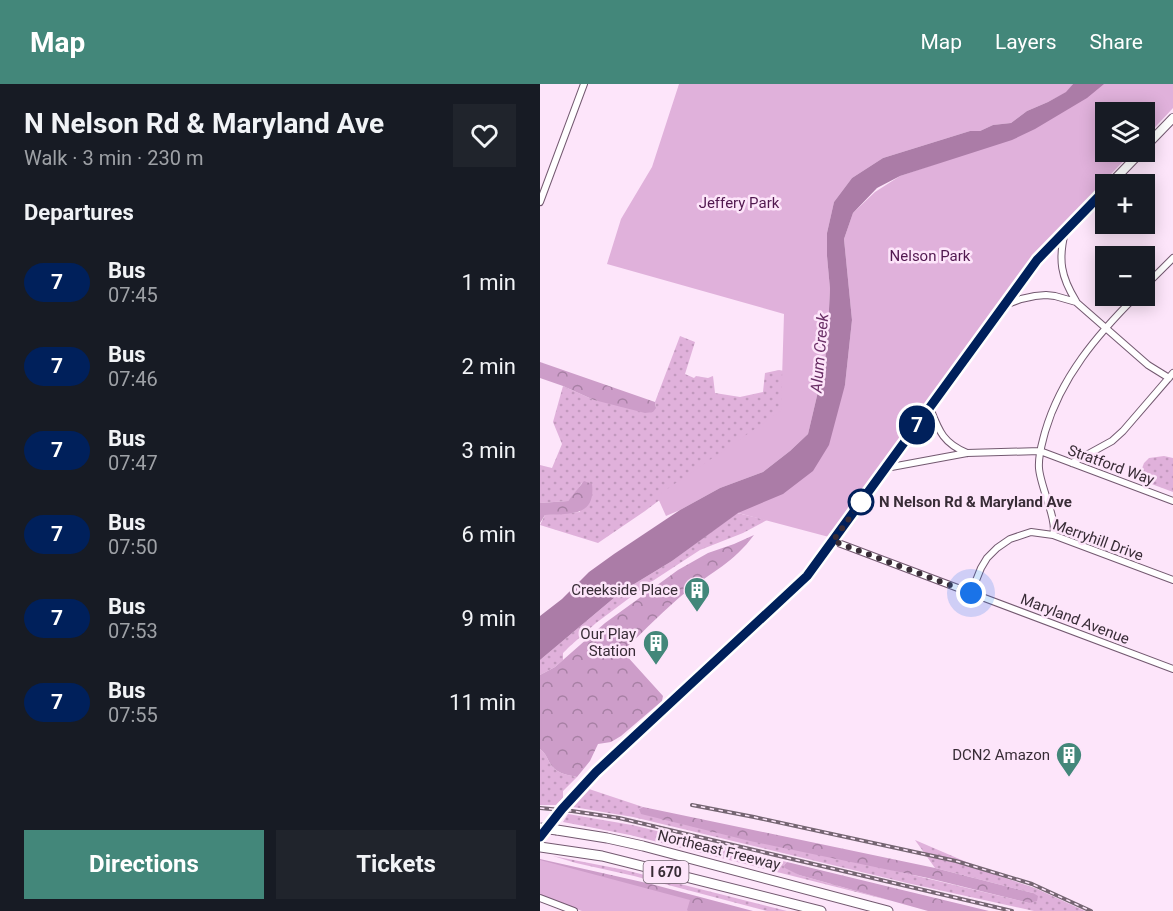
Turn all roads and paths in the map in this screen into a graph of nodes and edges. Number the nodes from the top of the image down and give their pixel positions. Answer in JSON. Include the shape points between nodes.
{"nodes":[{"id":1,"x":584,"y":84,"type":"edge"},
{"id":2,"x":1173,"y":118,"type":"edge"},
{"id":3,"x":1155,"y":137,"type":"edge"},
{"id":4,"x":1131,"y":162,"type":"edge"},
{"id":5,"x":1120,"y":174,"type":"edge"},
{"id":6,"x":1095,"y":201,"type":"edge"},
{"id":7,"x":540,"y":202,"type":"edge"},
{"id":8,"x":1065,"y":232,"type":"junction"},
{"id":9,"x":1173,"y":258,"type":"edge"},
{"id":10,"x":1155,"y":276,"type":"edge"},
{"id":11,"x":1076,"y":302,"type":"junction"},
{"id":12,"x":1004,"y":305,"type":"junction"},
{"id":13,"x":1126,"y":306,"type":"edge"},
{"id":14,"x":1105,"y":327,"type":"junction"},
{"id":15,"x":1171,"y":376,"type":"edge"},
{"id":16,"x":930,"y":408,"type":"junction"},
{"id":17,"x":1040,"y":451,"type":"junction"},
{"id":18,"x":967,"y":453,"type":"junction"},
{"id":19,"x":1072,"y":463,"type":"junction"},
{"id":20,"x":886,"y":468,"type":"junction"},
{"id":21,"x":1173,"y":501,"type":"edge"},
{"id":22,"x":1053,"y":535,"type":"junction"},
{"id":23,"x":833,"y":541,"type":"junction"},
{"id":24,"x":1173,"y":580,"type":"edge"},
{"id":25,"x":971,"y":593,"type":"junction"},
{"id":26,"x":1173,"y":669,"type":"edge"},
{"id":27,"x":540,"y":828,"type":"edge"},
{"id":28,"x":540,"y":837,"type":"edge"},
{"id":29,"x":540,"y":847,"type":"edge"},
{"id":30,"x":540,"y":898,"type":"edge"},
{"id":31,"x":574,"y":911,"type":"edge"},
{"id":32,"x":821,"y":911,"type":"edge"},
{"id":33,"x":888,"y":911,"type":"edge"}],
"edges":[{"from":1,"to":7,"type":"street"},
{"from":2,"to":3,"type":"main road"},
{"from":4,"to":5,"type":"main road"},
{"from":6,"to":8,"type":"main road"},
{"from":8,"to":11,"type":"street","via":[[1060,255],[1062,273]]},
{"from":8,"to":12,"type":"main road","via":[[1037,260]]},
{"from":9,"to":10,"type":"street"},
{"from":11,"to":12,"type":"street","via":[[1046,295]]},
{"from":11,"to":14,"type":"street"},
{"from":12,"to":16,"type":"main road"},
{"from":13,"to":14,"type":"street"},
{"from":14,"to":15,"type":"street","via":[[1148,365]]},
{"from":14,"to":17,"type":"street","via":[[1058,396]]},
{"from":15,"to":19,"type":"street","via":[[1112,441]]},
{"from":16,"to":18,"type":"street","via":[[945,440]]},
{"from":16,"to":20,"type":"main road"},
{"from":17,"to":18,"type":"street"},
{"from":17,"to":19,"type":"street","name":"Stratford Way"},
{"from":17,"to":22,"type":"street","via":[[1041,482],[1054,525]]},
{"from":18,"to":20,"type":"street"},
{"from":19,"to":21,"type":"street","name":"Stratford Way"},
{"from":20,"to":23,"type":"main road"},
{"from":22,"to":24,"type":"street","name":"Merryhill Drive"},
{"from":22,"to":25,"type":"street","name":"Merryhill Drive","via":[[1031,532],[1004,542],[987,558]]},
{"from":23,"to":25,"type":"street","name":"Maryland Avenue"},
{"from":23,"to":28,"type":"main road","via":[[802,581],[596,772]]},
{"from":25,"to":26,"type":"street","name":"Maryland Avenue"},
{"from":27,"to":33,"type":"highway","name":"Northeast Freeway","number":"I 670","bridge":true,"via":[[643,846]]},
{"from":29,"to":32,"type":"highway","number":"I 670","via":[[602,856]]},
{"from":30,"to":31,"type":"street"}]}
